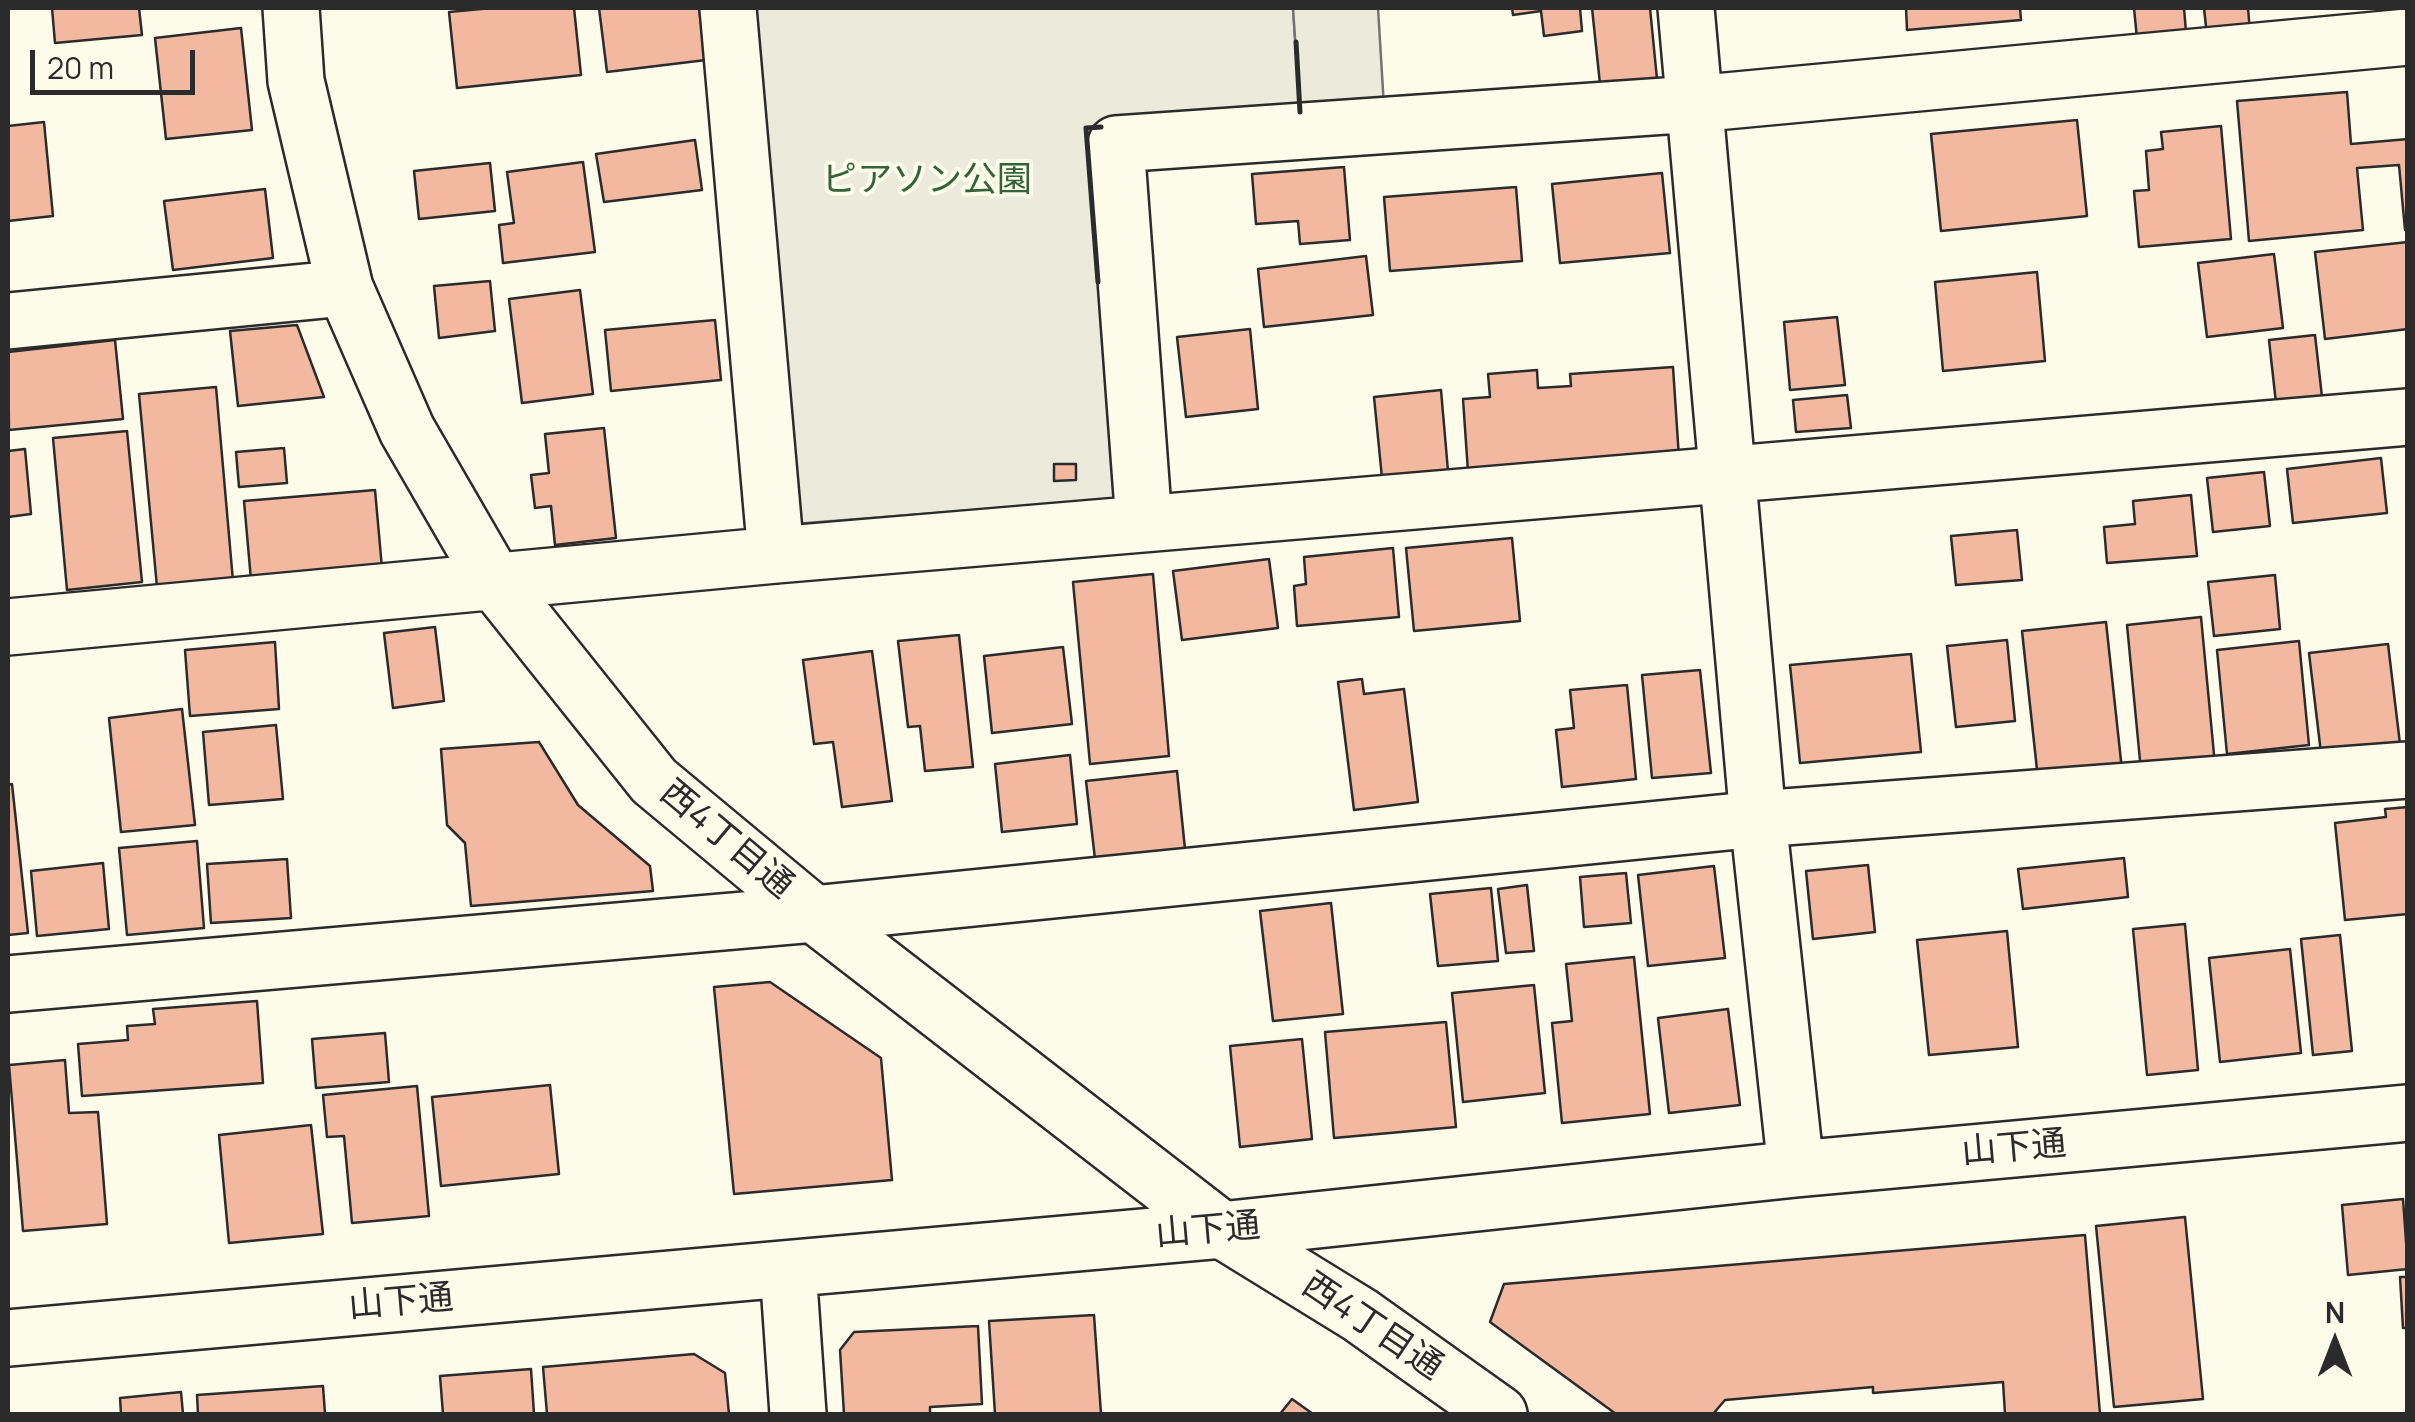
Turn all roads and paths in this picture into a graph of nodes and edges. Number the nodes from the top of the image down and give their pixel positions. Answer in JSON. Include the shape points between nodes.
{"nodes":[{"id":1,"x":291,"y":8,"type":"edge"},
{"id":2,"x":728,"y":8,"type":"edge"},
{"id":3,"x":1686,"y":8,"type":"edge"},
{"id":4,"x":2408,"y":37,"type":"edge"},
{"id":5,"x":1694,"y":104,"type":"junction"},
{"id":6,"x":345,"y":288,"type":"junction"},
{"id":7,"x":8,"y":321,"type":"edge"},
{"id":8,"x":2408,"y":416,"type":"edge"},
{"id":9,"x":1728,"y":476,"type":"junction"},
{"id":10,"x":1144,"y":523,"type":"junction"},
{"id":11,"x":776,"y":555,"type":"junction"},
{"id":12,"x":495,"y":582,"type":"junction"},
{"id":13,"x":8,"y":627,"type":"edge"},
{"id":14,"x":2408,"y":770,"type":"edge"},
{"id":15,"x":1758,"y":819,"type":"junction"},
{"id":16,"x":814,"y":914,"type":"junction"},
{"id":17,"x":8,"y":984,"type":"edge"},
{"id":18,"x":2408,"y":1113,"type":"edge"},
{"id":19,"x":1796,"y":1169,"type":"junction"},
{"id":20,"x":1222,"y":1230,"type":"junction"},
{"id":21,"x":788,"y":1269,"type":"junction"},
{"id":22,"x":8,"y":1338,"type":"edge"},
{"id":23,"x":798,"y":1414,"type":"edge"},
{"id":24,"x":1499,"y":1414,"type":"edge"}],
"edges":[{"from":1,"to":6,"type":"street","name":"西4丁目通","via":[[296,81]]},
{"from":2,"to":11,"type":"street"},
{"from":3,"to":5,"type":"street"},
{"from":4,"to":5,"type":"street"},
{"from":5,"to":9,"type":"street"},
{"from":5,"to":10,"type":"street","via":[[1116,144]]},
{"from":6,"to":7,"type":"street"},
{"from":6,"to":12,"type":"street","name":"西4丁目通","via":[[407,430]]},
{"from":8,"to":9,"type":"street"},
{"from":9,"to":10,"type":"street"},
{"from":9,"to":15,"type":"street"},
{"from":10,"to":11,"type":"street"},
{"from":11,"to":12,"type":"street"},
{"from":12,"to":13,"type":"street"},
{"from":12,"to":16,"type":"street","name":"西4丁目通","via":[[654,781]]},
{"from":14,"to":15,"type":"street"},
{"from":15,"to":16,"type":"street"},
{"from":15,"to":19,"type":"street"},
{"from":16,"to":17,"type":"street"},
{"from":16,"to":20,"type":"street","name":"西4丁目通"},
{"from":18,"to":19,"type":"street","name":"山下通"},
{"from":19,"to":20,"type":"street","name":"山下通"},
{"from":20,"to":21,"type":"street","name":"山下通"},
{"from":20,"to":24,"type":"street","name":"西4丁目通","via":[[1360,1315]]},
{"from":21,"to":22,"type":"street","name":"山下通"},
{"from":21,"to":23,"type":"street"}]}
